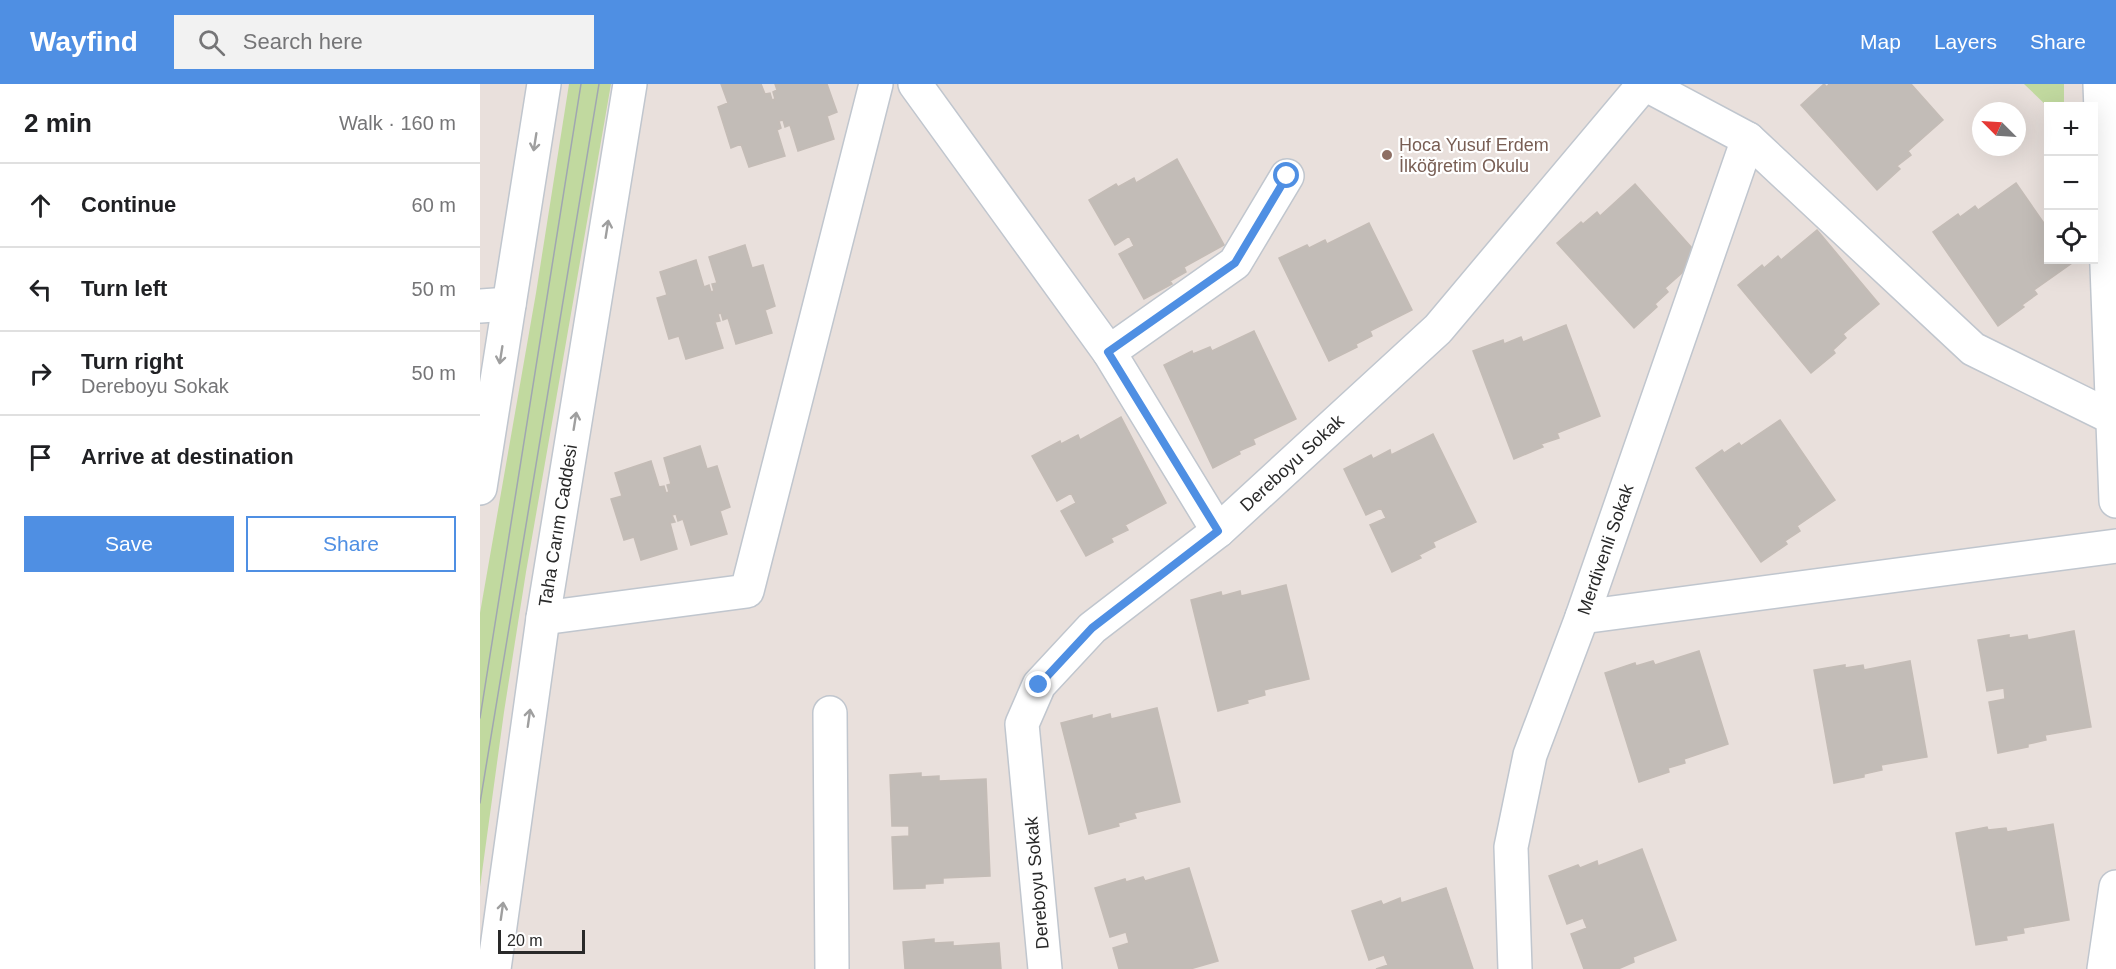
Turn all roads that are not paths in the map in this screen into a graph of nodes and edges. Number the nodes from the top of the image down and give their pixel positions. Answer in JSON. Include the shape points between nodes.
{"nodes":[{"id":1,"x":544,"y":84,"type":"edge"},
{"id":2,"x":630,"y":84,"type":"edge"},
{"id":3,"x":876,"y":84,"type":"edge"},
{"id":4,"x":915,"y":84,"type":"edge"},
{"id":5,"x":1644,"y":84,"type":"edge"},
{"id":6,"x":2105,"y":86,"type":"edge"},
{"id":7,"x":1748,"y":139,"type":"junction"},
{"id":8,"x":1287,"y":176,"type":"dead end"},
{"id":9,"x":494,"y":305,"type":"edge"},
{"id":10,"x":1108,"y":352,"type":"junction"},
{"id":11,"x":2112,"y":417,"type":"junction"},
{"id":12,"x":480,"y":488,"type":"edge"},
{"id":13,"x":2116,"y":501,"type":"edge"},
{"id":14,"x":1218,"y":531,"type":"junction"},
{"id":15,"x":2116,"y":546,"type":"edge"},
{"id":16,"x":1582,"y":617,"type":"junction"},
{"id":17,"x":543,"y":618,"type":"junction"},
{"id":18,"x":830,"y":713,"type":"dead end"},
{"id":19,"x":2116,"y":888,"type":"edge"},
{"id":20,"x":494,"y":969,"type":"edge"},
{"id":21,"x":831,"y":969,"type":"edge"},
{"id":22,"x":1045,"y":969,"type":"edge"},
{"id":23,"x":1515,"y":969,"type":"edge"},
{"id":24,"x":2104,"y":969,"type":"edge"}],
"edges":[{"from":1,"to":9,"type":"street","one_way":true},
{"from":17,"to":2,"type":"street","name":"Taha Carım Caddesi","one_way":true},
{"from":3,"to":17,"type":"street","via":[[747,591]]},
{"from":4,"to":10,"type":"street"},
{"from":5,"to":7,"type":"street"},
{"from":5,"to":14,"type":"street","name":"Dereboyu Sokak","via":[[1438,329]]},
{"from":6,"to":11,"type":"street"},
{"from":7,"to":11,"type":"street","via":[[1973,349]]},
{"from":7,"to":16,"type":"street","name":"Merdivenli Sokak"},
{"from":8,"to":10,"type":"street","via":[[1235,263]]},
{"from":9,"to":12,"type":"street","one_way":true},
{"from":10,"to":14,"type":"street"},
{"from":11,"to":13,"type":"street"},
{"from":14,"to":22,"type":"street","name":"Dereboyu Sokak","via":[[1092,628],[1039,685],[1023,724]]},
{"from":15,"to":16,"type":"street"},
{"from":16,"to":23,"type":"street","name":"Merdivenli Sokak","via":[[1530,755],[1511,847]]},
{"from":20,"to":17,"type":"street","name":"Taha Carım Caddesi","one_way":true},
{"from":18,"to":21,"type":"street"},
{"from":19,"to":24,"type":"street"}]}
